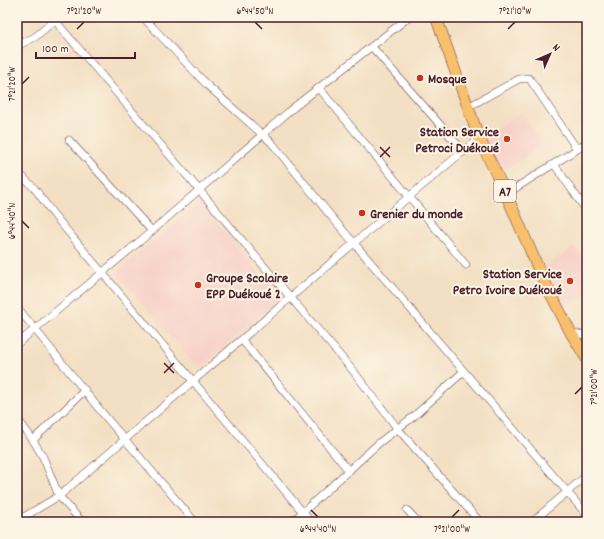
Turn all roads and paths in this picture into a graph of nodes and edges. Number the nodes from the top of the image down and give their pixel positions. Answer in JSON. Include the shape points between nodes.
{"nodes":[{"id":1,"x":143,"y":17,"type":"edge"},
{"id":2,"x":410,"y":17,"type":"edge"},
{"id":3,"x":448,"y":17,"type":"edge"},
{"id":4,"x":54,"y":18,"type":"edge"},
{"id":5,"x":437,"y":20,"type":"edge"},
{"id":6,"x":17,"y":46,"type":"edge"},
{"id":7,"x":372,"y":47,"type":"junction"},
{"id":8,"x":319,"y":88,"type":"junction"},
{"id":9,"x":468,"y":107,"type":"junction"},
{"id":10,"x":263,"y":134,"type":"junction"},
{"id":11,"x":479,"y":138,"type":"junction"},
{"id":12,"x":69,"y":140,"type":"dead end"},
{"id":13,"x":587,"y":143,"type":"edge"},
{"id":14,"x":577,"y":149,"type":"junction"},
{"id":15,"x":464,"y":152,"type":"junction"},
{"id":16,"x":554,"y":164,"type":"junction"},
{"id":17,"x":17,"y":171,"type":"edge"},
{"id":18,"x":198,"y":191,"type":"junction"},
{"id":19,"x":506,"y":194,"type":"junction"},
{"id":20,"x":408,"y":198,"type":"junction"},
{"id":21,"x":586,"y":210,"type":"dead end"},
{"id":22,"x":152,"y":232,"type":"junction"},
{"id":23,"x":354,"y":243,"type":"junction"},
{"id":24,"x":466,"y":265,"type":"dead end"},
{"id":25,"x":103,"y":273,"type":"junction"},
{"id":26,"x":290,"y":298,"type":"junction"},
{"id":27,"x":17,"y":307,"type":"edge"},
{"id":28,"x":35,"y":330,"type":"junction"},
{"id":29,"x":571,"y":333,"type":"junction"},
{"id":30,"x":587,"y":335,"type":"edge"},
{"id":31,"x":242,"y":340,"type":"junction"},
{"id":32,"x":17,"y":344,"type":"edge"},
{"id":33,"x":587,"y":359,"type":"edge"},
{"id":34,"x":463,"y":372,"type":"junction"},
{"id":35,"x":194,"y":382,"type":"junction"},
{"id":36,"x":85,"y":390,"type":"junction"},
{"id":37,"x":17,"y":418,"type":"edge"},
{"id":38,"x":398,"y":429,"type":"junction"},
{"id":39,"x":33,"y":440,"type":"junction"},
{"id":40,"x":126,"y":440,"type":"junction"},
{"id":41,"x":348,"y":470,"type":"junction"},
{"id":42,"x":587,"y":475,"type":"edge"},
{"id":43,"x":566,"y":491,"type":"junction"},
{"id":44,"x":59,"y":496,"type":"junction"},
{"id":45,"x":407,"y":510,"type":"dead end"},
{"id":46,"x":303,"y":512,"type":"junction"},
{"id":47,"x":587,"y":515,"type":"edge"},
{"id":48,"x":17,"y":521,"type":"edge"},
{"id":49,"x":82,"y":522,"type":"edge"},
{"id":50,"x":195,"y":522,"type":"edge"},
{"id":51,"x":292,"y":522,"type":"edge"},
{"id":52,"x":311,"y":522,"type":"edge"},
{"id":53,"x":418,"y":522,"type":"edge"},
{"id":54,"x":480,"y":522,"type":"edge"},
{"id":55,"x":532,"y":522,"type":"edge"}],
"edges":[{"from":1,"to":10,"type":"street","via":[[208,86]]},
{"from":2,"to":7,"type":"street"},
{"from":3,"to":5,"type":"street"},
{"from":4,"to":6,"type":"street","via":[[35,38]]},
{"from":4,"to":18,"type":"street"},
{"from":5,"to":9,"type":"main road","number":"A7"},
{"from":7,"to":8,"type":"street"},
{"from":7,"to":15,"type":"street"},
{"from":8,"to":10,"type":"street"},
{"from":8,"to":20,"type":"street"},
{"from":9,"to":11,"type":"main road","number":"A7"},
{"from":9,"to":14,"type":"street","via":[[519,79],[529,78]]},
{"from":10,"to":18,"type":"street"},
{"from":10,"to":23,"type":"street"},
{"from":11,"to":15,"type":"street"},
{"from":11,"to":19,"type":"main road","number":"A7"},
{"from":12,"to":22,"type":"street"},
{"from":13,"to":14,"type":"street"},
{"from":14,"to":16,"type":"street"},
{"from":15,"to":20,"type":"street"},
{"from":16,"to":19,"type":"street"},
{"from":16,"to":21,"type":"street"},
{"from":17,"to":25,"type":"street","via":[[35,189],[54,216]]},
{"from":18,"to":22,"type":"street"},
{"from":18,"to":26,"type":"street"},
{"from":19,"to":29,"type":"main road","number":"A7","via":[[542,277]]},
{"from":20,"to":23,"type":"street"},
{"from":20,"to":24,"type":"street"},
{"from":22,"to":25,"type":"street"},
{"from":23,"to":26,"type":"street"},
{"from":23,"to":34,"type":"street"},
{"from":25,"to":28,"type":"street"},
{"from":25,"to":35,"type":"street"},
{"from":26,"to":31,"type":"street"},
{"from":26,"to":38,"type":"street","via":[[354,372]]},
{"from":27,"to":28,"type":"street"},
{"from":28,"to":32,"type":"street"},
{"from":28,"to":36,"type":"street"},
{"from":29,"to":30,"type":"street"},
{"from":29,"to":33,"type":"main road","number":"A7"},
{"from":31,"to":35,"type":"street"},
{"from":31,"to":41,"type":"street"},
{"from":34,"to":38,"type":"street"},
{"from":34,"to":43,"type":"street"},
{"from":35,"to":40,"type":"street"},
{"from":35,"to":46,"type":"street"},
{"from":36,"to":39,"type":"street"},
{"from":36,"to":40,"type":"street"},
{"from":37,"to":39,"type":"street"},
{"from":38,"to":41,"type":"street"},
{"from":38,"to":54,"type":"street"},
{"from":39,"to":44,"type":"street"},
{"from":40,"to":44,"type":"street"},
{"from":40,"to":50,"type":"street"},
{"from":41,"to":46,"type":"street"},
{"from":42,"to":43,"type":"street"},
{"from":43,"to":47,"type":"street"},
{"from":43,"to":55,"type":"street"},
{"from":44,"to":48,"type":"street"},
{"from":44,"to":49,"type":"street"},
{"from":45,"to":53,"type":"street"},
{"from":46,"to":51,"type":"street"},
{"from":46,"to":52,"type":"street"}]}
